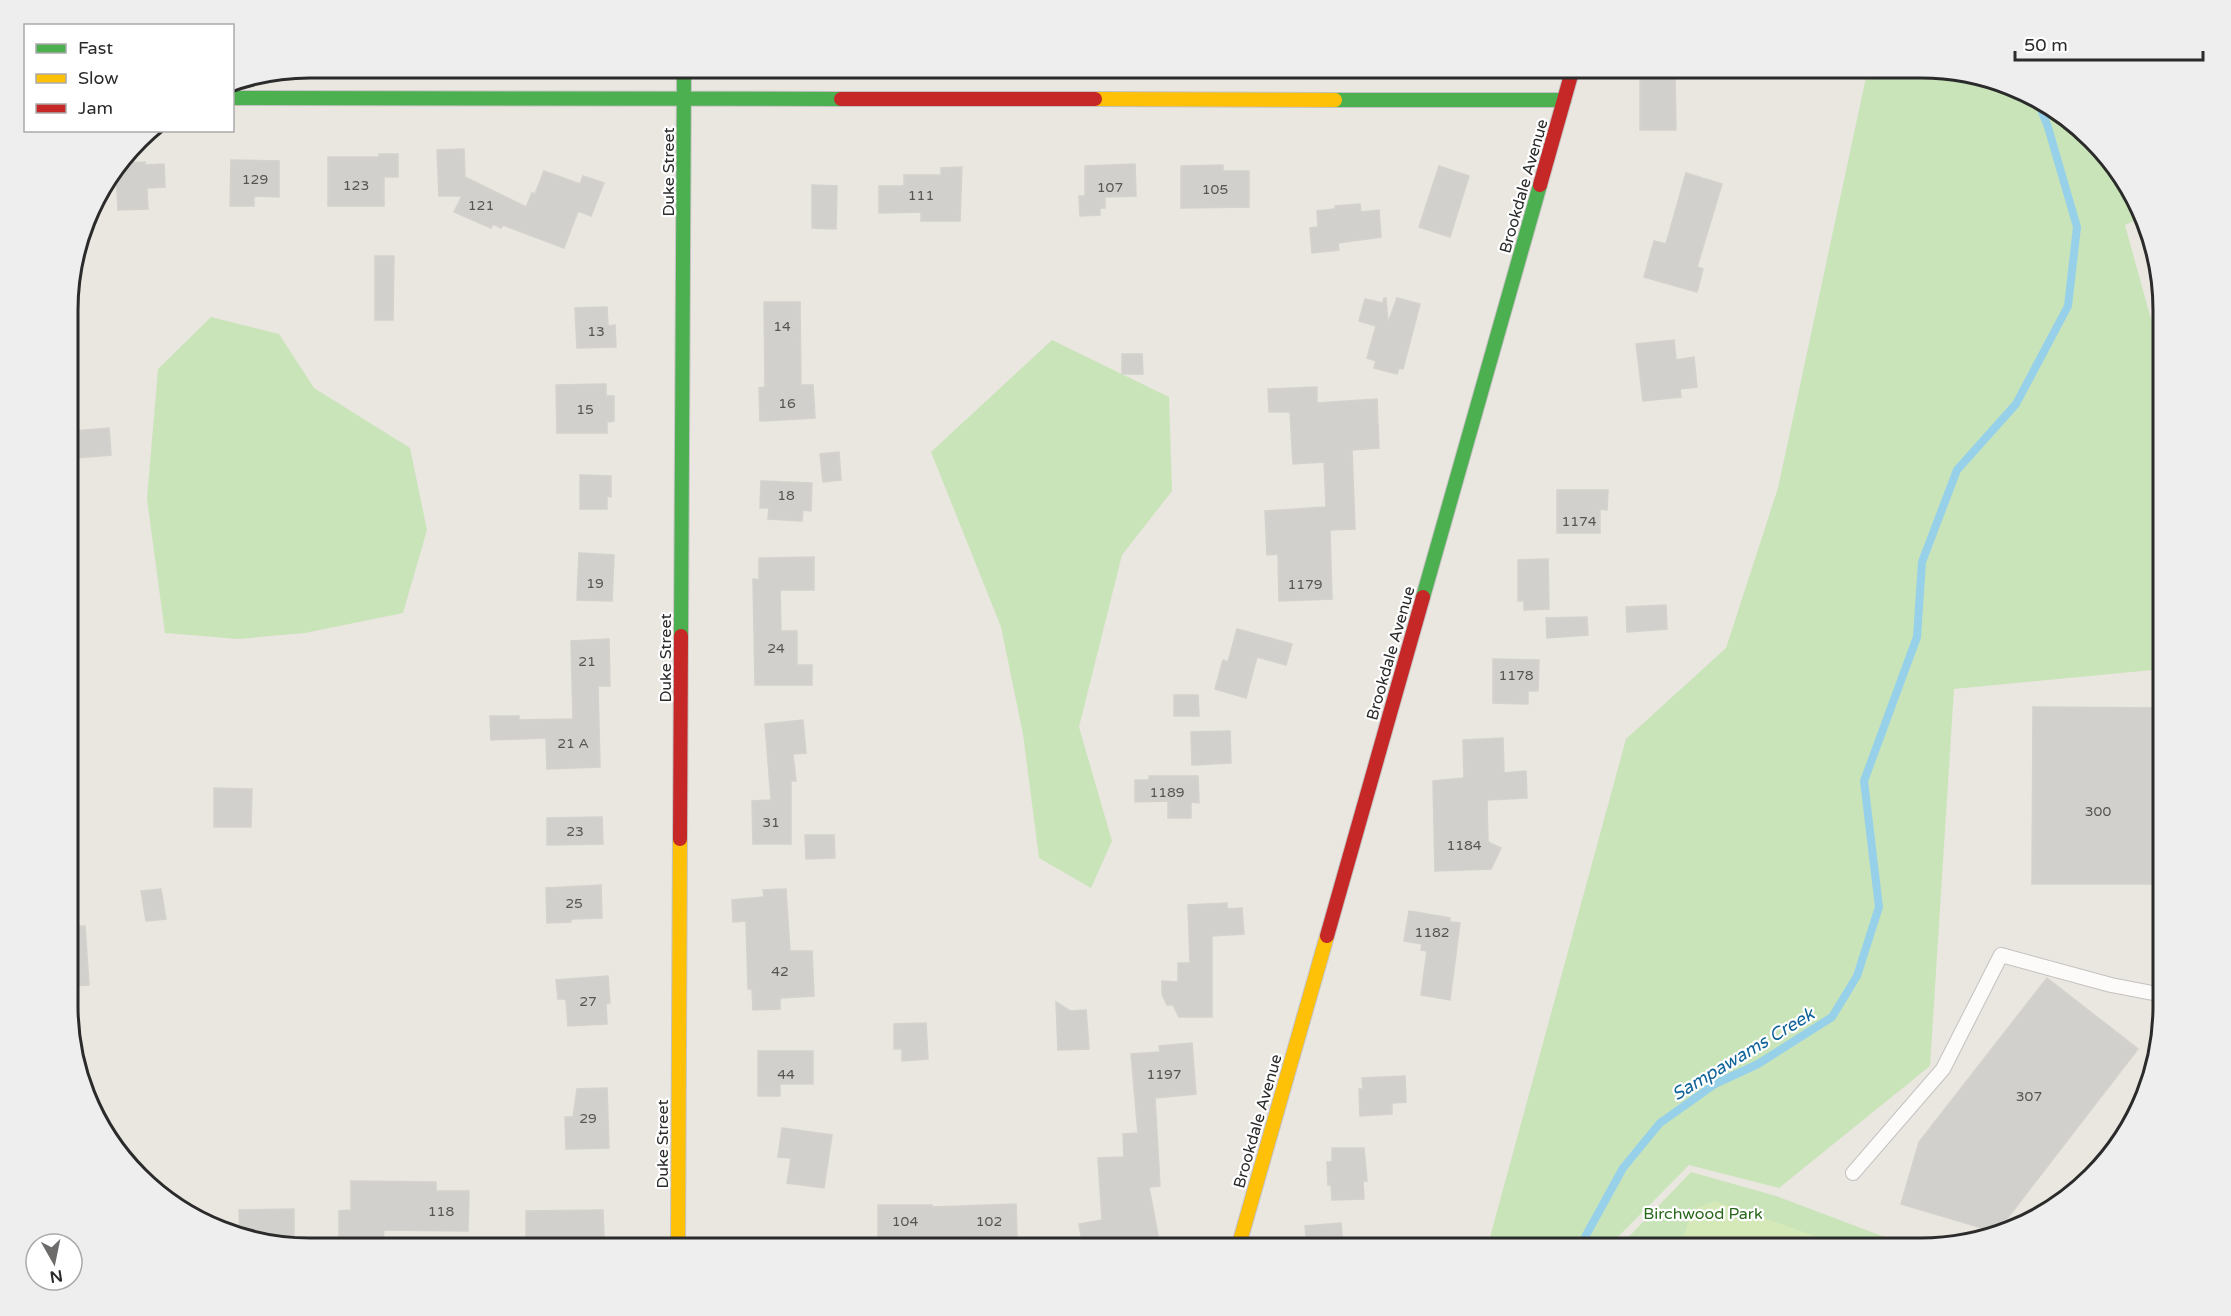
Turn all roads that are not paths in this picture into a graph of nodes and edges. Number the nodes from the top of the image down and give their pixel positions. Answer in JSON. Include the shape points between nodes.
{"nodes":[{"id":1,"x":685,"y":78,"type":"edge"},
{"id":2,"x":1570,"y":78,"type":"edge"},
{"id":3,"x":234,"y":98,"type":"edge"},
{"id":4,"x":686,"y":100,"type":"junction"},
{"id":5,"x":1564,"y":100,"type":"junction"},
{"id":6,"x":2153,"y":993,"type":"edge"},
{"id":7,"x":1853,"y":1173,"type":"dead end"},
{"id":8,"x":678,"y":1238,"type":"edge"},
{"id":9,"x":1241,"y":1238,"type":"edge"}],
"edges":[{"from":1,"to":4,"type":"street","name":"Duke Street"},
{"from":2,"to":5,"type":"street","name":"Brookdale Avenue"},
{"from":3,"to":4,"type":"street"},
{"from":4,"to":5,"type":"street"},
{"from":4,"to":8,"type":"street","name":"Duke Street"},
{"from":5,"to":9,"type":"street","name":"Brookdale Avenue"},
{"from":6,"to":7,"type":"lane","via":[[2001,956],[1943,1069]]}]}
